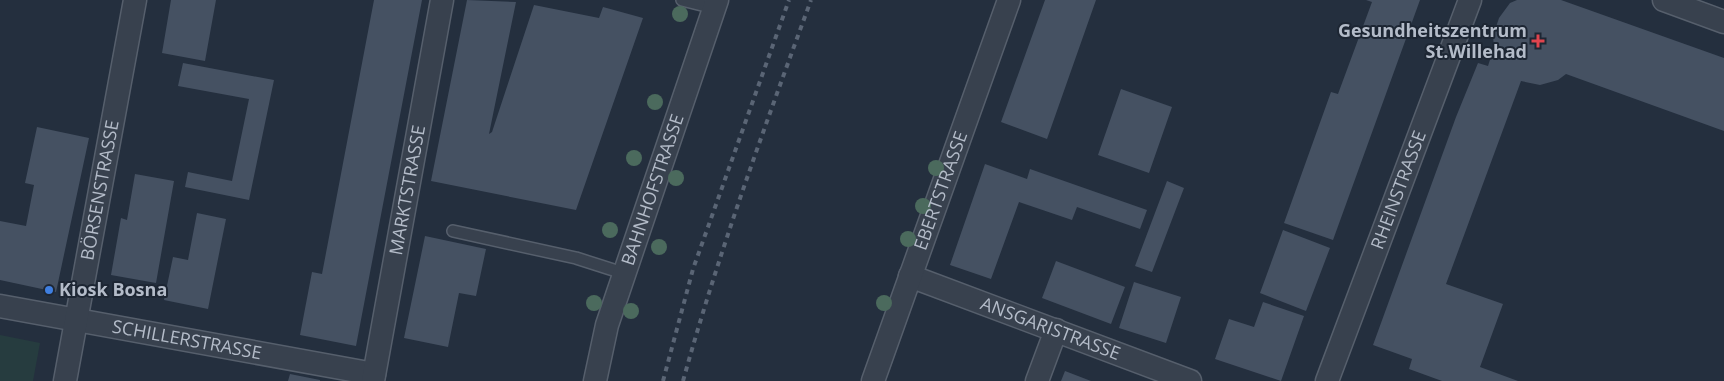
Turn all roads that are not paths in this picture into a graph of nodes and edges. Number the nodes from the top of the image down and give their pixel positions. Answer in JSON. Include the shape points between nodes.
{"nodes":[{"id":1,"x":135,"y":0,"type":"edge"},
{"id":2,"x":442,"y":0,"type":"edge"},
{"id":3,"x":682,"y":0,"type":"edge"},
{"id":4,"x":1009,"y":0,"type":"edge"},
{"id":5,"x":1470,"y":0,"type":"edge"},
{"id":6,"x":1664,"y":0,"type":"edge"},
{"id":7,"x":716,"y":4,"type":"edge"},
{"id":8,"x":1724,"y":22,"type":"edge"},
{"id":9,"x":454,"y":231,"type":"dead end"},
{"id":10,"x":626,"y":274,"type":"junction"},
{"id":11,"x":910,"y":276,"type":"junction"},
{"id":12,"x":0,"y":306,"type":"edge"},
{"id":13,"x":76,"y":319,"type":"junction"},
{"id":14,"x":1056,"y":330,"type":"junction"},
{"id":15,"x":373,"y":377,"type":"edge"},
{"id":16,"x":65,"y":381,"type":"edge"},
{"id":17,"x":595,"y":381,"type":"edge"},
{"id":18,"x":873,"y":381,"type":"edge"},
{"id":19,"x":1037,"y":381,"type":"edge"},
{"id":20,"x":1190,"y":381,"type":"edge"},
{"id":21,"x":1327,"y":381,"type":"edge"}],
"edges":[{"from":1,"to":13,"type":"street","name":"BÖRSENSTRASSE"},
{"from":2,"to":15,"type":"street","name":"MARKTSTRASSE"},
{"from":3,"to":7,"type":"lane"},
{"from":4,"to":11,"type":"street","name":"EBERTSTRASSE"},
{"from":5,"to":21,"type":"street","name":"RHEINSTRASSE"},
{"from":6,"to":8,"type":"street"},
{"from":7,"to":10,"type":"street","name":"BAHNHOFSTRASSE"},
{"from":9,"to":10,"type":"lane","via":[[576,258]]},
{"from":10,"to":17,"type":"street","name":"BAHNHOFSTRASSE","via":[[607,325]]},
{"from":11,"to":14,"type":"street","name":"ANSGARISTRASSE"},
{"from":11,"to":18,"type":"street","name":"EBERTSTRASSE"},
{"from":12,"to":13,"type":"street","name":"SCHILLERSTRASSE"},
{"from":13,"to":15,"type":"street","name":"SCHILLERSTRASSE"},
{"from":13,"to":16,"type":"street","name":"BÖRSENSTRASSE"},
{"from":14,"to":19,"type":"street"},
{"from":14,"to":20,"type":"street","name":"ANSGARISTRASSE"}]}
